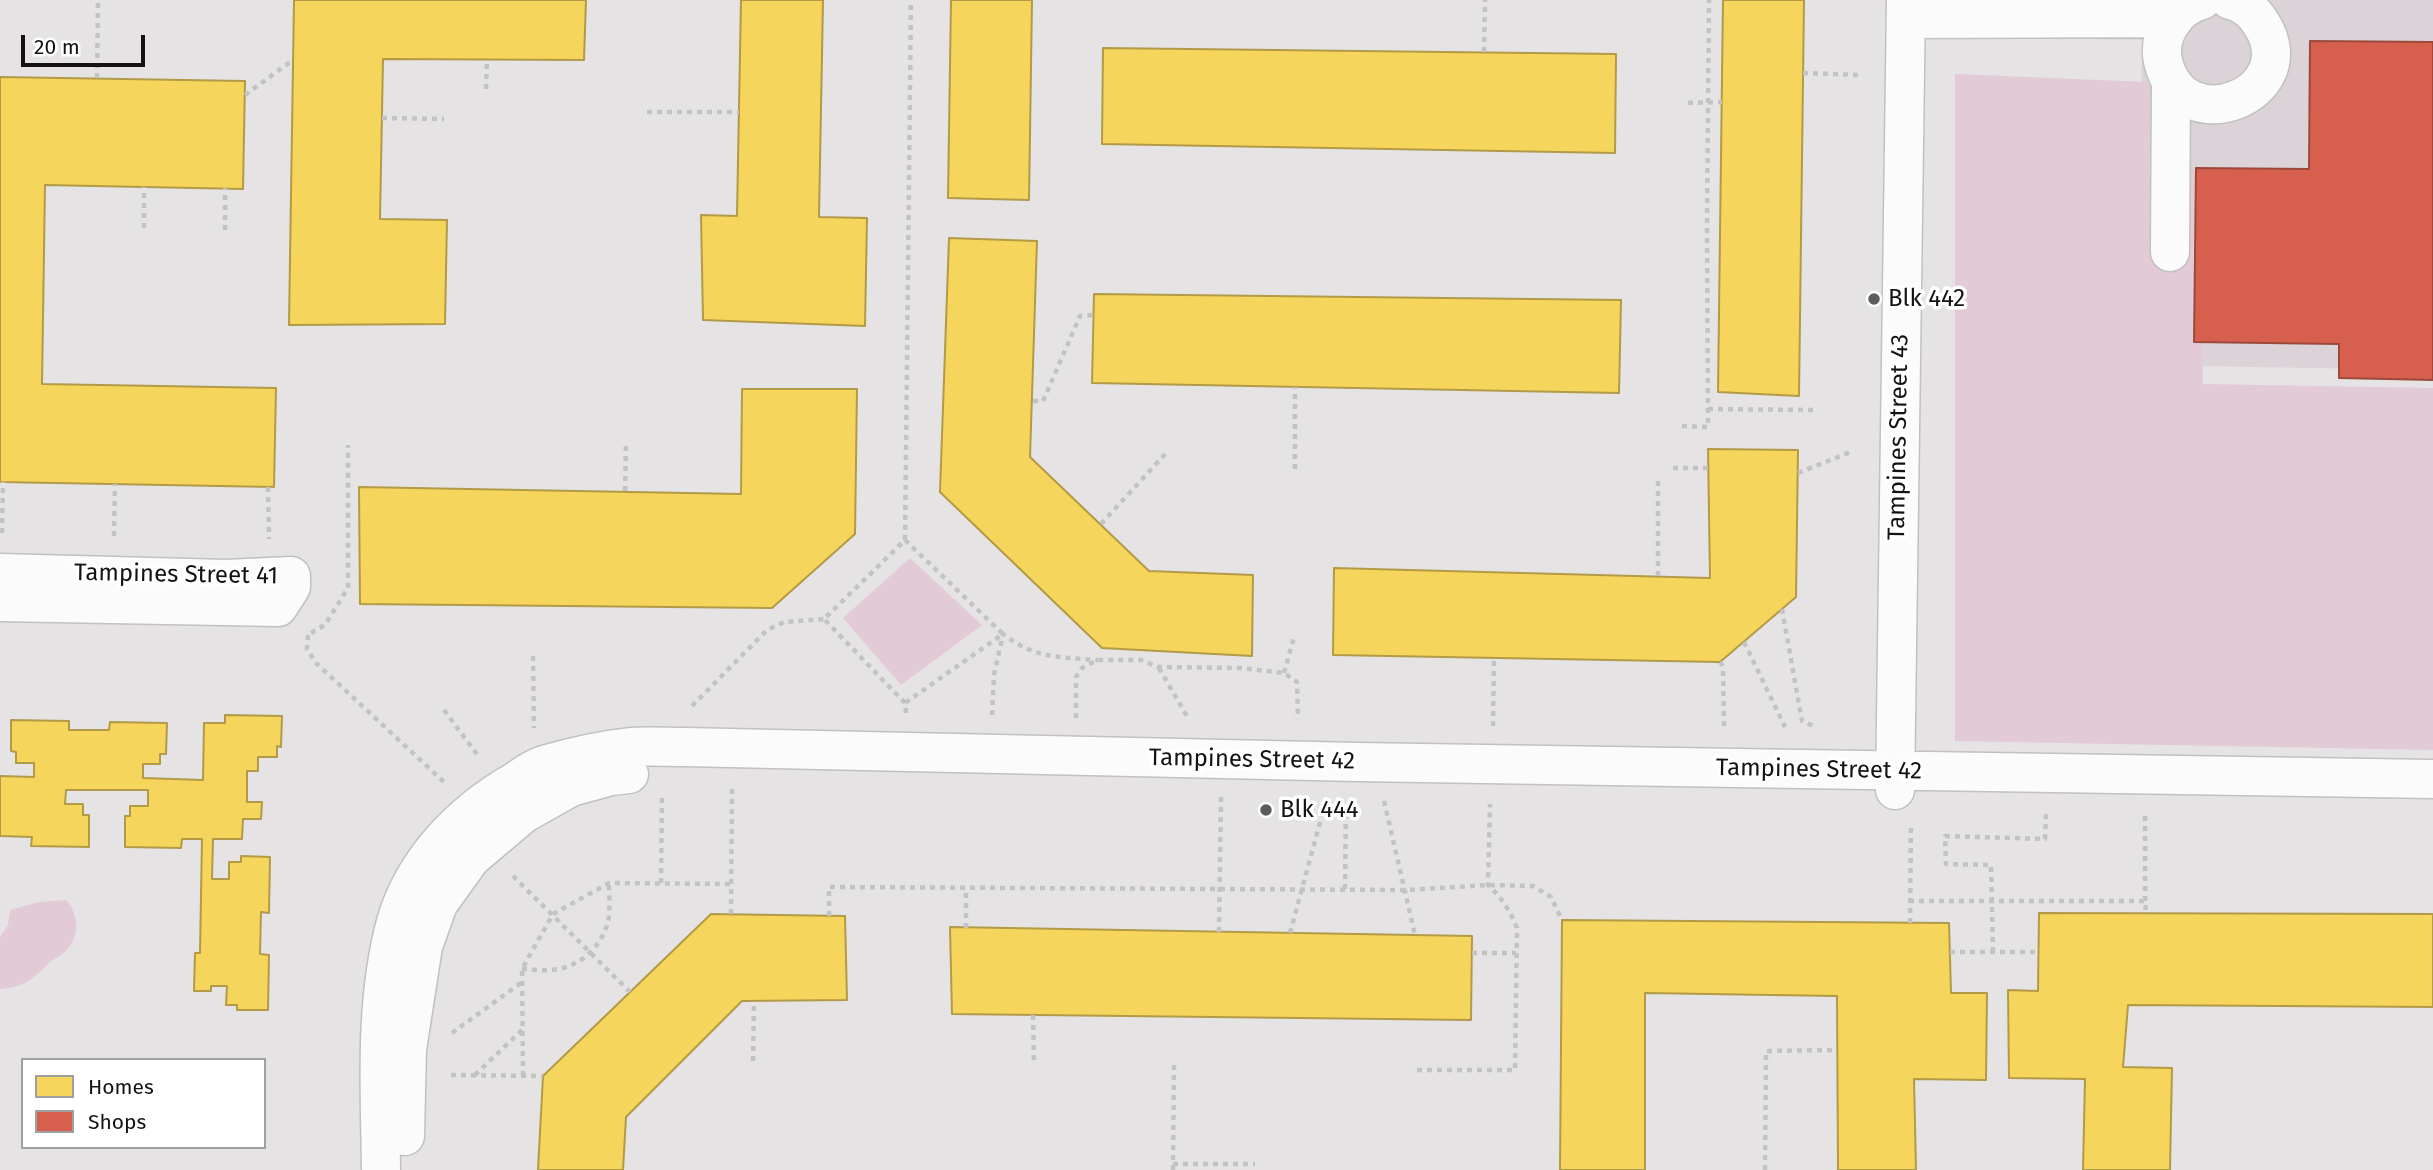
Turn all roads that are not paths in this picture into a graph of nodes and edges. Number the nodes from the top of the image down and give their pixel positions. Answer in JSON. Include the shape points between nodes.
{"nodes":[{"id":1,"x":2198,"y":4,"type":"edge"},
{"id":2,"x":1906,"y":10,"type":"edge"},
{"id":3,"x":2171,"y":81,"type":"junction"},
{"id":4,"x":2169,"y":252,"type":"dead end"},
{"id":5,"x":1,"y":582,"type":"edge"},
{"id":6,"x":2433,"y":779,"type":"edge"},
{"id":7,"x":1895,"y":780,"type":"junction"},
{"id":8,"x":2433,"y":798,"type":"edge"},
{"id":9,"x":381,"y":1170,"type":"edge"},
{"id":10,"x":404,"y":1170,"type":"edge"}],
"edges":[{"from":1,"to":2,"type":"street"},
{"from":1,"to":3,"type":"street","via":[[2164,38],[2162,60]]},
{"from":1,"to":3,"type":"street","via":[[2238,2],[2256,14],[2267,33],[2271,55],[2264,76],[2250,94],[2230,104],[2208,105],[2187,97]]},
{"from":2,"to":7,"type":"street","name":"Tampines Street 43"},
{"from":3,"to":4,"type":"street"},
{"from":5,"to":5,"type":"street","name":"Tampines Street 41","via":[[278,607],[291,587],[291,576],[112,575]]},
{"from":6,"to":7,"type":"street","name":"Tampines Street 42"},
{"from":7,"to":8,"type":"street","name":"Tampines Street 42"},
{"from":7,"to":9,"type":"street","name":"Tampines Street 42","via":[[659,747],[633,747],[541,766],[489,796],[447,834],[409,889],[386,972],[379,1051]]},
{"from":7,"to":10,"type":"street","name":"Tampines Street 42","via":[[732,769],[611,776],[571,787],[523,814],[471,858],[438,904],[423,946],[407,1049]]}]}
